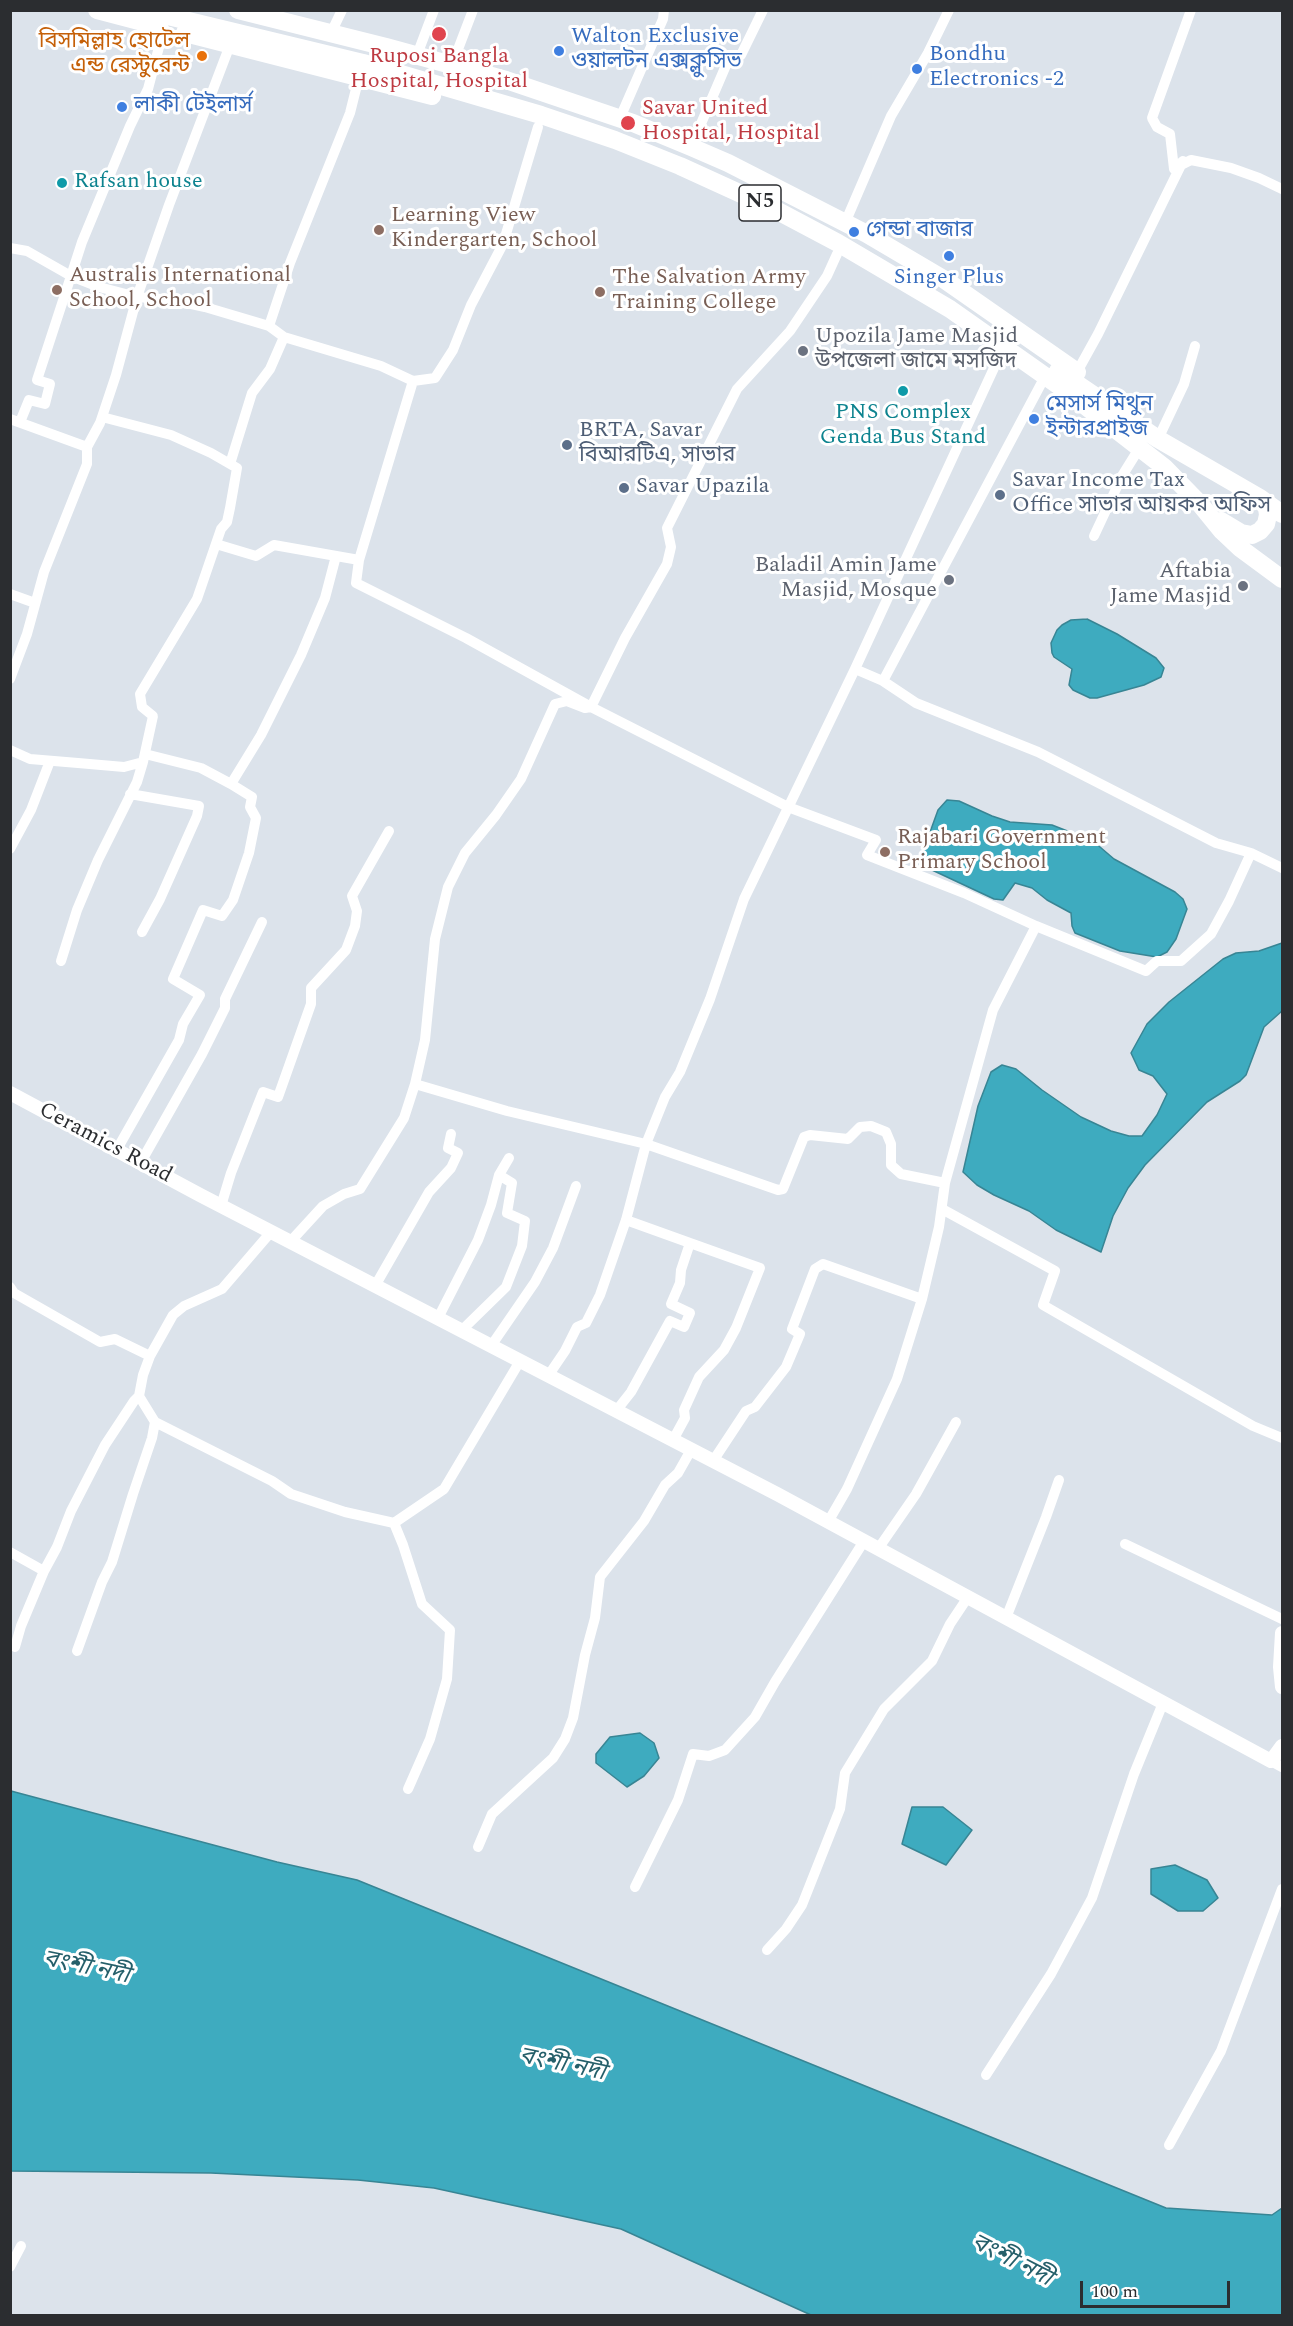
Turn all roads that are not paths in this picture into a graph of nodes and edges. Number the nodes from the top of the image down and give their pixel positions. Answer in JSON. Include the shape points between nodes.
{"nodes":[{"id":1,"x":97,"y":10,"type":"edge"},
{"id":2,"x":143,"y":10,"type":"edge"},
{"id":3,"x":191,"y":10,"type":"edge"},
{"id":4,"x":238,"y":10,"type":"edge"},
{"id":5,"x":342,"y":10,"type":"edge"},
{"id":6,"x":434,"y":10,"type":"edge"},
{"id":7,"x":473,"y":10,"type":"edge"},
{"id":8,"x":664,"y":10,"type":"edge"},
{"id":9,"x":764,"y":10,"type":"edge"},
{"id":10,"x":949,"y":10,"type":"edge"},
{"id":11,"x":1191,"y":10,"type":"edge"},
{"id":12,"x":164,"y":28,"type":"junction"},
{"id":13,"x":331,"y":33,"type":"junction"},
{"id":14,"x":230,"y":45,"type":"junction"},
{"id":15,"x":417,"y":56,"type":"junction"},
{"id":16,"x":452,"y":65,"type":"junction"},
{"id":17,"x":359,"y":77,"type":"junction"},
{"id":18,"x":620,"y":118,"type":"junction"},
{"id":19,"x":538,"y":127,"type":"junction"},
{"id":20,"x":691,"y":147,"type":"junction"},
{"id":21,"x":1174,"y":169,"type":"junction"},
{"id":22,"x":1282,"y":189,"type":"edge"},
{"id":23,"x":845,"y":223,"type":"junction"},
{"id":24,"x":10,"y":248,"type":"edge"},
{"id":25,"x":837,"y":254,"type":"junction"},
{"id":26,"x":71,"y":276,"type":"junction"},
{"id":27,"x":137,"y":297,"type":"junction"},
{"id":28,"x":269,"y":326,"type":"junction"},
{"id":29,"x":284,"y":337,"type":"junction"},
{"id":30,"x":1195,"y":346,"type":"dead end"},
{"id":31,"x":1000,"y":355,"type":"junction"},
{"id":32,"x":1077,"y":372,"type":"junction"},
{"id":33,"x":413,"y":381,"type":"junction"},
{"id":34,"x":1041,"y":384,"type":"junction"},
{"id":35,"x":102,"y":417,"type":"junction"},
{"id":36,"x":15,"y":420,"type":"edge"},
{"id":37,"x":1104,"y":421,"type":"junction"},
{"id":38,"x":1139,"y":426,"type":"junction"},
{"id":39,"x":1158,"y":439,"type":"junction"},
{"id":40,"x":87,"y":447,"type":"junction"},
{"id":41,"x":1140,"y":447,"type":"junction"},
{"id":42,"x":230,"y":464,"type":"junction"},
{"id":43,"x":1260,"y":498,"type":"junction"},
{"id":44,"x":1200,"y":504,"type":"junction"},
{"id":45,"x":1282,"y":514,"type":"edge"},
{"id":46,"x":1094,"y":537,"type":"dead end"},
{"id":47,"x":216,"y":544,"type":"junction"},
{"id":48,"x":336,"y":556,"type":"junction"},
{"id":49,"x":359,"y":560,"type":"junction"},
{"id":50,"x":1282,"y":579,"type":"edge"},
{"id":51,"x":10,"y":594,"type":"edge"},
{"id":52,"x":35,"y":603,"type":"dead end"},
{"id":53,"x":855,"y":669,"type":"junction"},
{"id":54,"x":10,"y":679,"type":"edge"},
{"id":55,"x":883,"y":681,"type":"junction"},
{"id":56,"x":591,"y":707,"type":"junction"},
{"id":57,"x":10,"y":750,"type":"edge"},
{"id":58,"x":144,"y":758,"type":"junction"},
{"id":59,"x":50,"y":761,"type":"junction"},
{"id":60,"x":231,"y":784,"type":"junction"},
{"id":61,"x":130,"y":794,"type":"junction"},
{"id":62,"x":788,"y":807,"type":"junction"},
{"id":63,"x":389,"y":831,"type":"dead end"},
{"id":64,"x":10,"y":849,"type":"edge"},
{"id":65,"x":1251,"y":853,"type":"junction"},
{"id":66,"x":1282,"y":868,"type":"edge"},
{"id":67,"x":262,"y":922,"type":"dead end"},
{"id":68,"x":1036,"y":926,"type":"junction"},
{"id":69,"x":142,"y":932,"type":"dead end"},
{"id":70,"x":61,"y":961,"type":"dead end"},
{"id":71,"x":416,"y":1084,"type":"junction"},
{"id":72,"x":10,"y":1093,"type":"edge"},
{"id":73,"x":451,"y":1134,"type":"dead end"},
{"id":74,"x":646,"y":1144,"type":"junction"},
{"id":75,"x":119,"y":1151,"type":"junction"},
{"id":76,"x":509,"y":1158,"type":"dead end"},
{"id":77,"x":141,"y":1162,"type":"junction"},
{"id":78,"x":499,"y":1176,"type":"junction"},
{"id":79,"x":945,"y":1183,"type":"junction"},
{"id":80,"x":576,"y":1186,"type":"dead end"},
{"id":81,"x":221,"y":1206,"type":"junction"},
{"id":82,"x":942,"y":1209,"type":"junction"},
{"id":83,"x":626,"y":1220,"type":"junction"},
{"id":84,"x":271,"y":1232,"type":"junction"},
{"id":85,"x":290,"y":1242,"type":"junction"},
{"id":86,"x":690,"y":1243,"type":"junction"},
{"id":87,"x":375,"y":1286,"type":"junction"},
{"id":88,"x":10,"y":1287,"type":"edge"},
{"id":89,"x":922,"y":1299,"type":"junction"},
{"id":90,"x":438,"y":1318,"type":"junction"},
{"id":91,"x":461,"y":1331,"type":"junction"},
{"id":92,"x":491,"y":1346,"type":"junction"},
{"id":93,"x":150,"y":1356,"type":"junction"},
{"id":94,"x":520,"y":1361,"type":"junction"},
{"id":95,"x":548,"y":1376,"type":"junction"},
{"id":96,"x":139,"y":1396,"type":"junction"},
{"id":97,"x":616,"y":1411,"type":"junction"},
{"id":98,"x":155,"y":1422,"type":"junction"},
{"id":99,"x":956,"y":1422,"type":"dead end"},
{"id":100,"x":1282,"y":1438,"type":"edge"},
{"id":101,"x":673,"y":1440,"type":"junction"},
{"id":102,"x":691,"y":1450,"type":"junction"},
{"id":103,"x":713,"y":1461,"type":"junction"},
{"id":104,"x":1059,"y":1480,"type":"dead end"},
{"id":105,"x":828,"y":1522,"type":"junction"},
{"id":106,"x":394,"y":1523,"type":"junction"},
{"id":107,"x":864,"y":1541,"type":"junction"},
{"id":108,"x":1125,"y":1544,"type":"dead end"},
{"id":109,"x":878,"y":1549,"type":"junction"},
{"id":110,"x":10,"y":1552,"type":"edge"},
{"id":111,"x":44,"y":1571,"type":"junction"},
{"id":112,"x":968,"y":1597,"type":"junction"},
{"id":113,"x":1006,"y":1618,"type":"junction"},
{"id":114,"x":1282,"y":1619,"type":"edge"},
{"id":115,"x":1282,"y":1633,"type":"edge"},
{"id":116,"x":15,"y":1647,"type":"dead end"},
{"id":117,"x":77,"y":1651,"type":"dead end"},
{"id":118,"x":1282,"y":1687,"type":"edge"},
{"id":119,"x":1163,"y":1703,"type":"junction"},
{"id":120,"x":1282,"y":1746,"type":"edge"},
{"id":121,"x":1277,"y":1764,"type":"edge"},
{"id":122,"x":408,"y":1789,"type":"dead end"},
{"id":123,"x":478,"y":1847,"type":"dead end"},
{"id":124,"x":635,"y":1887,"type":"dead end"},
{"id":125,"x":1282,"y":1889,"type":"edge"},
{"id":126,"x":767,"y":1950,"type":"dead end"},
{"id":127,"x":986,"y":2075,"type":"dead end"},
{"id":128,"x":1169,"y":2145,"type":"dead end"},
{"id":129,"x":21,"y":2246,"type":"dead end"},
{"id":130,"x":10,"y":2267,"type":"edge"}],
"edges":[{"from":1,"to":12,"type":"highway"},
{"from":2,"to":37,"type":"highway","number":"N5","via":[[363,63],[508,105],[680,166],[838,243],[950,309]]},
{"from":3,"to":38,"type":"highway","number":"N5","via":[[352,48],[554,108],[694,160],[843,234],[925,283]]},
{"from":4,"to":13,"type":"highway"},
{"from":5,"to":13,"type":"street"},
{"from":6,"to":15,"type":"street"},
{"from":7,"to":16,"type":"street"},
{"from":8,"to":18,"type":"street"},
{"from":9,"to":20,"type":"street","via":[[741,55],[727,63]]},
{"from":10,"to":23,"type":"street","via":[[891,116]]},
{"from":11,"to":21,"type":"street","via":[[1152,118],[1170,134]]},
{"from":12,"to":14,"type":"highway"},
{"from":12,"to":26,"type":"street","via":[[148,88]]},
{"from":13,"to":15,"type":"highway"},
{"from":14,"to":17,"type":"highway"},
{"from":14,"to":27,"type":"street"},
{"from":15,"to":16,"type":"highway"},
{"from":16,"to":18,"type":"highway"},
{"from":17,"to":19,"type":"highway"},
{"from":17,"to":28,"type":"street","via":[[350,113]]},
{"from":18,"to":20,"type":"highway"},
{"from":19,"to":25,"type":"highway","via":[[681,178]]},
{"from":19,"to":33,"type":"street","via":[[503,244],[471,304],[453,350],[435,378]]},
{"from":20,"to":23,"type":"highway"},
{"from":21,"to":22,"type":"street","via":[[1191,160],[1231,168]]},
{"from":21,"to":32,"type":"street","via":[[1182,161]]},
{"from":23,"to":32,"type":"highway","via":[[945,280]]},
{"from":24,"to":26,"type":"street","via":[[27,250]]},
{"from":25,"to":31,"type":"highway"},
{"from":25,"to":56,"type":"street","via":[[790,331],[737,389],[668,528],[671,547],[667,564]]},
{"from":26,"to":27,"type":"street"},
{"from":26,"to":36,"type":"street","via":[[37,380],[50,384],[45,404],[29,400]]},
{"from":27,"to":28,"type":"street","via":[[183,302]]},
{"from":27,"to":35,"type":"street"},
{"from":28,"to":29,"type":"street"},
{"from":29,"to":33,"type":"street","via":[[381,366]]},
{"from":29,"to":42,"type":"street","via":[[270,369],[252,393]]},
{"from":30,"to":39,"type":"street","via":[[1184,384]]},
{"from":31,"to":34,"type":"highway"},
{"from":31,"to":53,"type":"street"},
{"from":32,"to":38,"type":"highway"},
{"from":33,"to":49,"type":"street"},
{"from":34,"to":37,"type":"highway","via":[[1084,414]]},
{"from":34,"to":55,"type":"street"},
{"from":35,"to":40,"type":"street"},
{"from":35,"to":42,"type":"street","via":[[171,435]]},
{"from":36,"to":40,"type":"street"},
{"from":37,"to":41,"type":"highway","number":"N5"},
{"from":38,"to":39,"type":"highway","number":"N5"},
{"from":39,"to":43,"type":"highway","number":"N5"},
{"from":40,"to":54,"type":"street","via":[[87,464],[44,572]]},
{"from":41,"to":44,"type":"highway","number":"N5"},
{"from":41,"to":46,"type":"street"},
{"from":42,"to":47,"type":"street","via":[[237,468],[235,480],[226,522]]},
{"from":43,"to":44,"type":"highway","via":[[1268,515],[1266,524],[1252,535],[1241,533]]},
{"from":43,"to":45,"type":"highway","number":"N5"},
{"from":44,"to":50,"type":"highway","number":"N5","via":[[1240,548]]},
{"from":47,"to":48,"type":"street","via":[[256,556],[274,545]]},
{"from":47,"to":58,"type":"street","via":[[197,599],[140,694],[142,707],[153,716]]},
{"from":48,"to":49,"type":"street"},
{"from":48,"to":60,"type":"street","via":[[325,598],[301,655]]},
{"from":49,"to":56,"type":"street","via":[[356,583]]},
{"from":51,"to":52,"type":"street"},
{"from":53,"to":55,"type":"street"},
{"from":53,"to":62,"type":"street"},
{"from":55,"to":65,"type":"street","via":[[916,703],[1038,752],[1216,843]]},
{"from":56,"to":62,"type":"street"},
{"from":56,"to":71,"type":"street","via":[[567,701],[555,704],[521,779],[465,854],[448,887],[435,939],[425,1040]]},
{"from":57,"to":59,"type":"street","via":[[30,759]]},
{"from":58,"to":59,"type":"street","via":[[124,767]]},
{"from":58,"to":60,"type":"street","via":[[201,768]]},
{"from":58,"to":61,"type":"street"},
{"from":59,"to":64,"type":"street"},
{"from":60,"to":75,"type":"street","via":[[252,797],[250,807],[256,818],[249,853],[233,900],[222,916],[203,910],[173,979],[200,995]]},
{"from":61,"to":69,"type":"street","via":[[199,806]]},
{"from":61,"to":70,"type":"street","via":[[77,910]]},
{"from":62,"to":68,"type":"street","via":[[876,840],[867,855]]},
{"from":62,"to":74,"type":"street","via":[[744,899],[710,999]]},
{"from":63,"to":81,"type":"street","via":[[352,896],[357,911],[346,950],[311,988],[311,1004],[278,1097],[263,1092]]},
{"from":65,"to":66,"type":"street"},
{"from":65,"to":68,"type":"street","via":[[1211,934],[1181,961],[1157,961],[1146,971]]},
{"from":67,"to":77,"type":"street","via":[[202,1054]]},
{"from":68,"to":79,"type":"street","via":[[993,1010]]},
{"from":71,"to":74,"type":"street"},
{"from":71,"to":85,"type":"street","via":[[404,1118],[360,1189],[323,1206]]},
{"from":72,"to":75,"type":"street","name":"Ceramics Road"},
{"from":73,"to":87,"type":"street","via":[[448,1148],[458,1153],[451,1168],[429,1192]]},
{"from":74,"to":79,"type":"street","via":[[778,1190],[783,1189],[804,1137],[848,1139],[860,1128],[871,1126],[886,1132],[891,1144],[891,1165],[901,1174]]},
{"from":74,"to":83,"type":"street"},
{"from":75,"to":77,"type":"street","name":"Ceramics Road"},
{"from":76,"to":78,"type":"street"},
{"from":77,"to":81,"type":"street","name":"Ceramics Road"},
{"from":78,"to":90,"type":"street","via":[[478,1240]]},
{"from":78,"to":91,"type":"street","via":[[512,1183],[507,1213],[525,1221],[522,1246],[506,1287]]},
{"from":79,"to":82,"type":"street"},
{"from":80,"to":92,"type":"street","via":[[553,1248],[535,1282]]},
{"from":81,"to":84,"type":"street","name":"Ceramics Road"},
{"from":82,"to":89,"type":"street"},
{"from":82,"to":100,"type":"street","via":[[1055,1271],[1043,1305],[1253,1426]]},
{"from":83,"to":86,"type":"street"},
{"from":83,"to":95,"type":"street","via":[[586,1323],[577,1327]]},
{"from":84,"to":85,"type":"street","name":"Ceramics Road"},
{"from":84,"to":93,"type":"street","via":[[222,1289],[173,1315]]},
{"from":85,"to":87,"type":"street","name":"Ceramics Road"},
{"from":86,"to":97,"type":"street","via":[[671,1304],[690,1313],[684,1327],[670,1321],[631,1392]]},
{"from":86,"to":101,"type":"street","via":[[760,1269],[724,1350],[699,1377]]},
{"from":87,"to":90,"type":"street","name":"Ceramics Road"},
{"from":88,"to":93,"type":"street","via":[[14,1293],[100,1342],[115,1339]]},
{"from":89,"to":103,"type":"street","via":[[823,1264],[815,1269],[792,1329],[800,1335],[786,1367],[755,1407],[746,1411]]},
{"from":89,"to":105,"type":"street","via":[[897,1379]]},
{"from":90,"to":91,"type":"street","name":"Ceramics Road"},
{"from":91,"to":92,"type":"street","name":"Ceramics Road"},
{"from":92,"to":94,"type":"street","name":"Ceramics Road"},
{"from":93,"to":96,"type":"street"},
{"from":94,"to":95,"type":"street","name":"Ceramics Road"},
{"from":94,"to":106,"type":"street","via":[[444,1489]]},
{"from":95,"to":97,"type":"street","name":"Ceramics Road"},
{"from":96,"to":98,"type":"street"},
{"from":96,"to":111,"type":"street","via":[[101,1454]]},
{"from":97,"to":101,"type":"street","name":"Ceramics Road"},
{"from":98,"to":106,"type":"street","via":[[291,1494]]},
{"from":98,"to":117,"type":"street","via":[[112,1562]]},
{"from":99,"to":109,"type":"street","via":[[916,1494]]},
{"from":101,"to":102,"type":"street","name":"Ceramics Road"},
{"from":102,"to":103,"type":"street","name":"Ceramics Road"},
{"from":102,"to":123,"type":"street","via":[[644,1521],[600,1577],[595,1618],[565,1739],[553,1758],[492,1814]]},
{"from":103,"to":105,"type":"street","name":"Ceramics Road"},
{"from":104,"to":113,"type":"street"},
{"from":105,"to":107,"type":"street","name":"Ceramics Road"},
{"from":106,"to":122,"type":"street","via":[[422,1604],[450,1630],[447,1680],[430,1739]]},
{"from":107,"to":109,"type":"street","name":"Ceramics Road"},
{"from":107,"to":124,"type":"street","via":[[755,1718],[725,1750],[709,1756],[693,1754],[678,1800]]},
{"from":108,"to":114,"type":"street"},
{"from":109,"to":112,"type":"street","name":"Ceramics Road"},
{"from":110,"to":111,"type":"street"},
{"from":111,"to":116,"type":"street"},
{"from":112,"to":113,"type":"street","name":"Ceramics Road"},
{"from":112,"to":126,"type":"street","via":[[932,1661],[884,1709],[845,1773],[840,1809],[802,1905]]},
{"from":113,"to":119,"type":"street","name":"Ceramics Road"},
{"from":115,"to":118,"type":"street"},
{"from":119,"to":121,"type":"street","name":"Ceramics Road"},
{"from":119,"to":127,"type":"street","via":[[1092,1898],[1051,1974]]},
{"from":120,"to":121,"type":"street"},
{"from":125,"to":128,"type":"street","via":[[1221,2051]]},
{"from":129,"to":130,"type":"street"}]}
